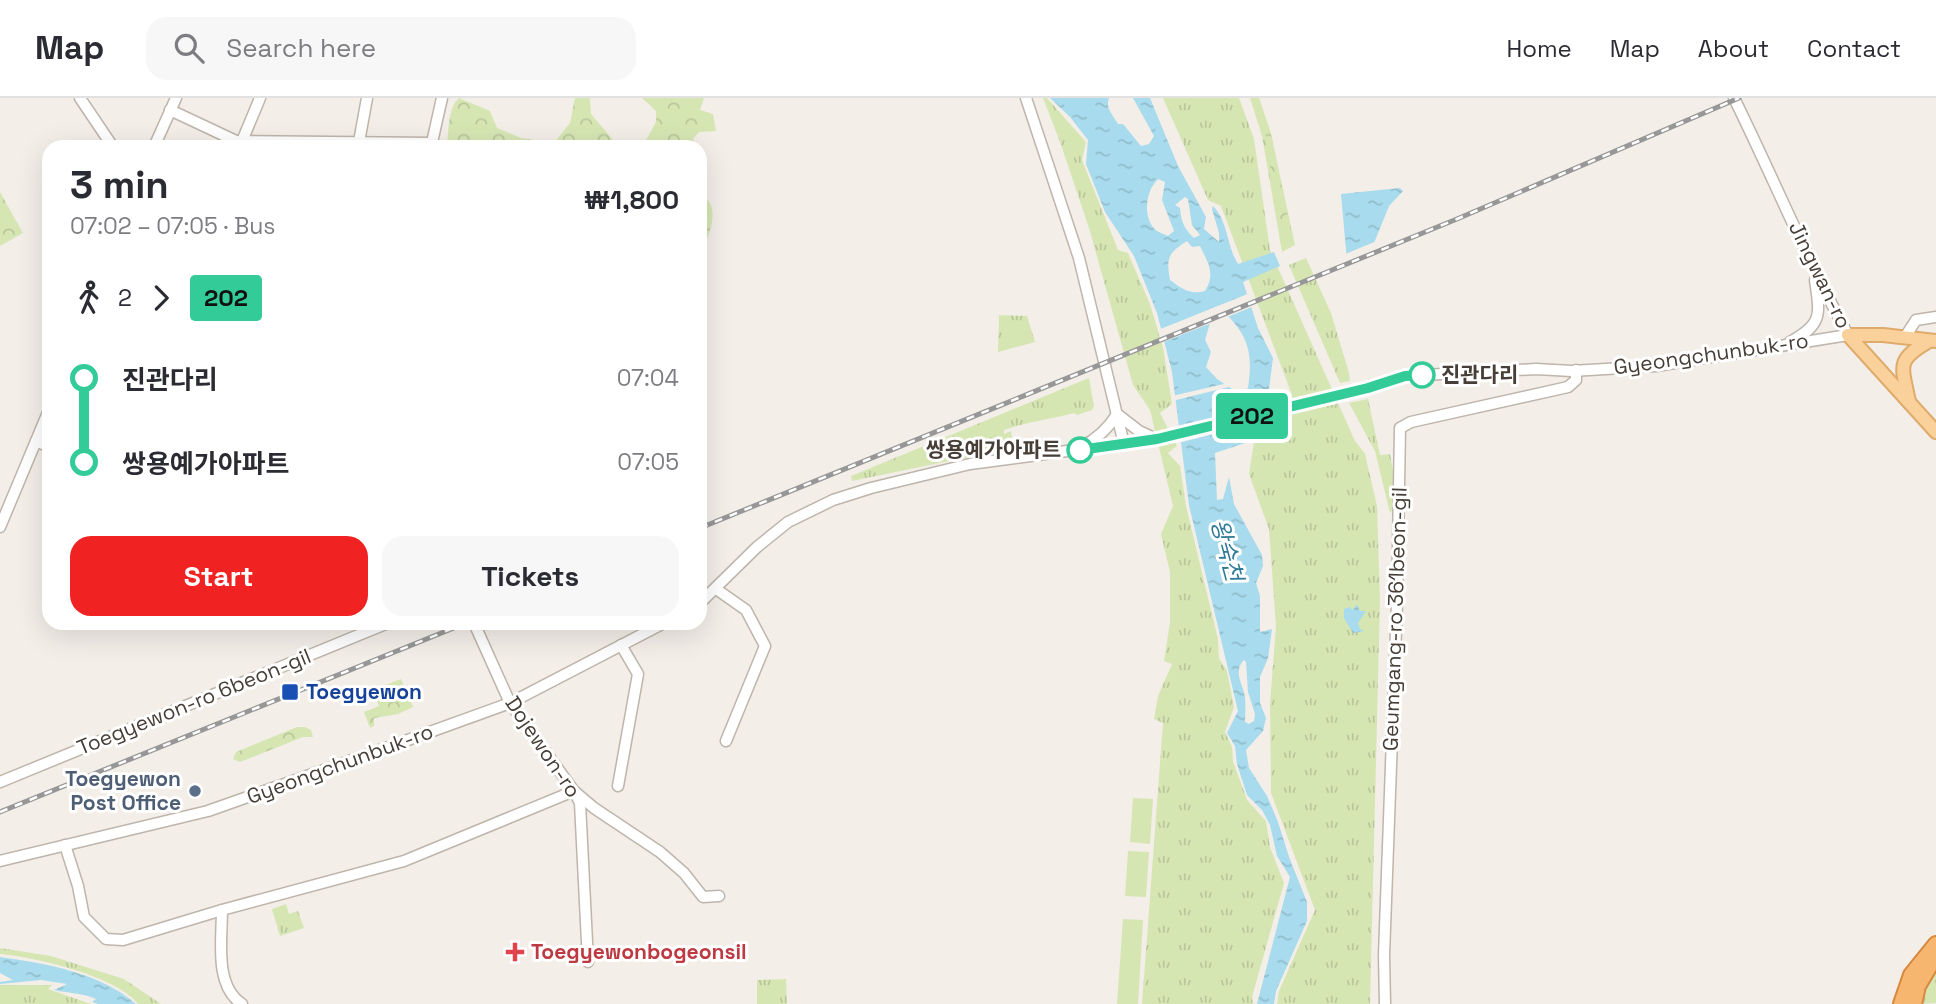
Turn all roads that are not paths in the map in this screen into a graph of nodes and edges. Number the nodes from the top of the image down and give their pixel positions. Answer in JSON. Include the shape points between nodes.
{"nodes":[{"id":1,"x":80,"y":98,"type":"edge"},
{"id":2,"x":176,"y":98,"type":"edge"},
{"id":3,"x":260,"y":98,"type":"edge"},
{"id":4,"x":367,"y":98,"type":"edge"},
{"id":5,"x":442,"y":98,"type":"edge"},
{"id":6,"x":1026,"y":98,"type":"edge"},
{"id":7,"x":1734,"y":98,"type":"edge"},
{"id":8,"x":170,"y":110,"type":"junction"},
{"id":9,"x":108,"y":140,"type":"edge"},
{"id":10,"x":157,"y":140,"type":"edge"},
{"id":11,"x":234,"y":140,"type":"edge"},
{"id":12,"x":242,"y":140,"type":"edge"},
{"id":13,"x":359,"y":140,"type":"edge"},
{"id":14,"x":433,"y":140,"type":"edge"},
{"id":15,"x":1814,"y":272,"type":"junction"},
{"id":16,"x":1936,"y":317,"type":"edge"},
{"id":17,"x":1848,"y":335,"type":"junction"},
{"id":18,"x":1905,"y":337,"type":"junction"},
{"id":19,"x":1934,"y":341,"type":"edge"},
{"id":20,"x":1783,"y":345,"type":"junction"},
{"id":21,"x":1576,"y":370,"type":"junction"},
{"id":22,"x":1909,"y":402,"type":"junction"},
{"id":23,"x":1117,"y":414,"type":"junction"},
{"id":24,"x":42,"y":427,"type":"edge"},
{"id":25,"x":1936,"y":432,"type":"edge"},
{"id":26,"x":1157,"y":439,"type":"junction"},
{"id":27,"x":36,"y":441,"type":"junction"},
{"id":28,"x":42,"y":444,"type":"edge"},
{"id":29,"x":1124,"y":444,"type":"junction"},
{"id":30,"x":1073,"y":450,"type":"junction"},
{"id":31,"x":0,"y":527,"type":"edge"},
{"id":32,"x":716,"y":589,"type":"junction"},
{"id":33,"x":707,"y":597,"type":"edge"},
{"id":34,"x":371,"y":630,"type":"edge"},
{"id":35,"x":477,"y":630,"type":"edge"},
{"id":36,"x":650,"y":630,"type":"edge"},
{"id":37,"x":621,"y":645,"type":"junction"},
{"id":38,"x":510,"y":703,"type":"junction"},
{"id":39,"x":726,"y":741,"type":"dead end"},
{"id":40,"x":0,"y":782,"type":"edge"},
{"id":41,"x":618,"y":786,"type":"dead end"},
{"id":42,"x":574,"y":791,"type":"junction"},
{"id":43,"x":65,"y":845,"type":"junction"},
{"id":44,"x":0,"y":861,"type":"edge"},
{"id":45,"x":719,"y":896,"type":"dead end"},
{"id":46,"x":222,"y":910,"type":"junction"},
{"id":47,"x":1936,"y":944,"type":"edge"},
{"id":48,"x":1936,"y":956,"type":"edge"},
{"id":49,"x":588,"y":962,"type":"dead end"},
{"id":50,"x":242,"y":1004,"type":"edge"},
{"id":51,"x":1385,"y":1004,"type":"edge"},
{"id":52,"x":1901,"y":1004,"type":"edge"},
{"id":53,"x":1914,"y":1004,"type":"edge"}],
"edges":[{"from":1,"to":9,"type":"street"},
{"from":2,"to":8,"type":"street"},
{"from":3,"to":12,"type":"street"},
{"from":4,"to":13,"type":"street"},
{"from":5,"to":14,"type":"street"},
{"from":6,"to":23,"type":"street","via":[[1079,258]]},
{"from":7,"to":15,"type":"street","name":"Jingwan-ro"},
{"from":8,"to":10,"type":"street"},
{"from":8,"to":11,"type":"street"},
{"from":15,"to":17,"type":"street","name":"Jingwan-ro"},
{"from":15,"to":20,"type":"street","via":[[1815,322],[1809,331]]},
{"from":16,"to":18,"type":"street","via":[[1916,320]]},
{"from":17,"to":18,"type":"main road","name":"Gyeongchunbuk-ro"},
{"from":17,"to":20,"type":"street","name":"Gyeongchunbuk-ro"},
{"from":17,"to":22,"type":"main road","name":"Jingwan-ro"},
{"from":18,"to":19,"type":"main road","name":"Gyeongchunbuk-ro"},
{"from":19,"to":22,"type":"main road","via":[[1904,360]]},
{"from":20,"to":21,"type":"street","name":"Gyeongchunbuk-ro","via":[[1656,366]]},
{"from":21,"to":26,"type":"street","name":"Gyeongchunbuk-ro","via":[[1405,376]]},
{"from":21,"to":51,"type":"street","name":"Geumgang-ro 361beon-gil","via":[[1576,380],[1568,387],[1411,422],[1399,429]]},
{"from":22,"to":25,"type":"main road","name":"Jingwan-ro"},
{"from":23,"to":26,"type":"street"},
{"from":23,"to":29,"type":"street"},
{"from":23,"to":30,"type":"street","via":[[1092,441]]},
{"from":24,"to":27,"type":"street"},
{"from":26,"to":29,"type":"street","name":"Gyeongchunbuk-ro"},
{"from":27,"to":28,"type":"street"},
{"from":27,"to":31,"type":"street"},
{"from":29,"to":30,"type":"street","name":"Gyeongchunbuk-ro"},
{"from":30,"to":32,"type":"street","name":"Gyeongchunbuk-ro","via":[[970,464],[833,500],[788,522]]},
{"from":32,"to":33,"type":"street","name":"Gyeongchunbuk-ro"},
{"from":32,"to":39,"type":"street","via":[[746,610],[765,646]]},
{"from":34,"to":40,"type":"street","name":"Toegyewon-ro 6beon-gil"},
{"from":35,"to":38,"type":"street","name":"Dojewon-ro"},
{"from":36,"to":37,"type":"street","name":"Gyeongchunbuk-ro"},
{"from":37,"to":38,"type":"street","name":"Gyeongchunbuk-ro"},
{"from":37,"to":41,"type":"street","via":[[638,674]]},
{"from":38,"to":42,"type":"street","name":"Dojewon-ro"},
{"from":38,"to":43,"type":"street","name":"Gyeongchunbuk-ro","via":[[208,811]]},
{"from":42,"to":45,"type":"street","via":[[660,852],[703,897]]},
{"from":42,"to":46,"type":"street","via":[[404,860]]},
{"from":42,"to":49,"type":"street","name":"Dojewon-ro","via":[[580,803]]},
{"from":43,"to":44,"type":"street","name":"Gyeongchunbuk-ro"},
{"from":43,"to":46,"type":"street","via":[[84,917],[106,939],[123,940]]},
{"from":46,"to":50,"type":"street","via":[[225,984],[231,997]]},
{"from":47,"to":52,"type":"highway","via":[[1911,975]]},
{"from":48,"to":53,"type":"highway","via":[[1918,986]]}]}
